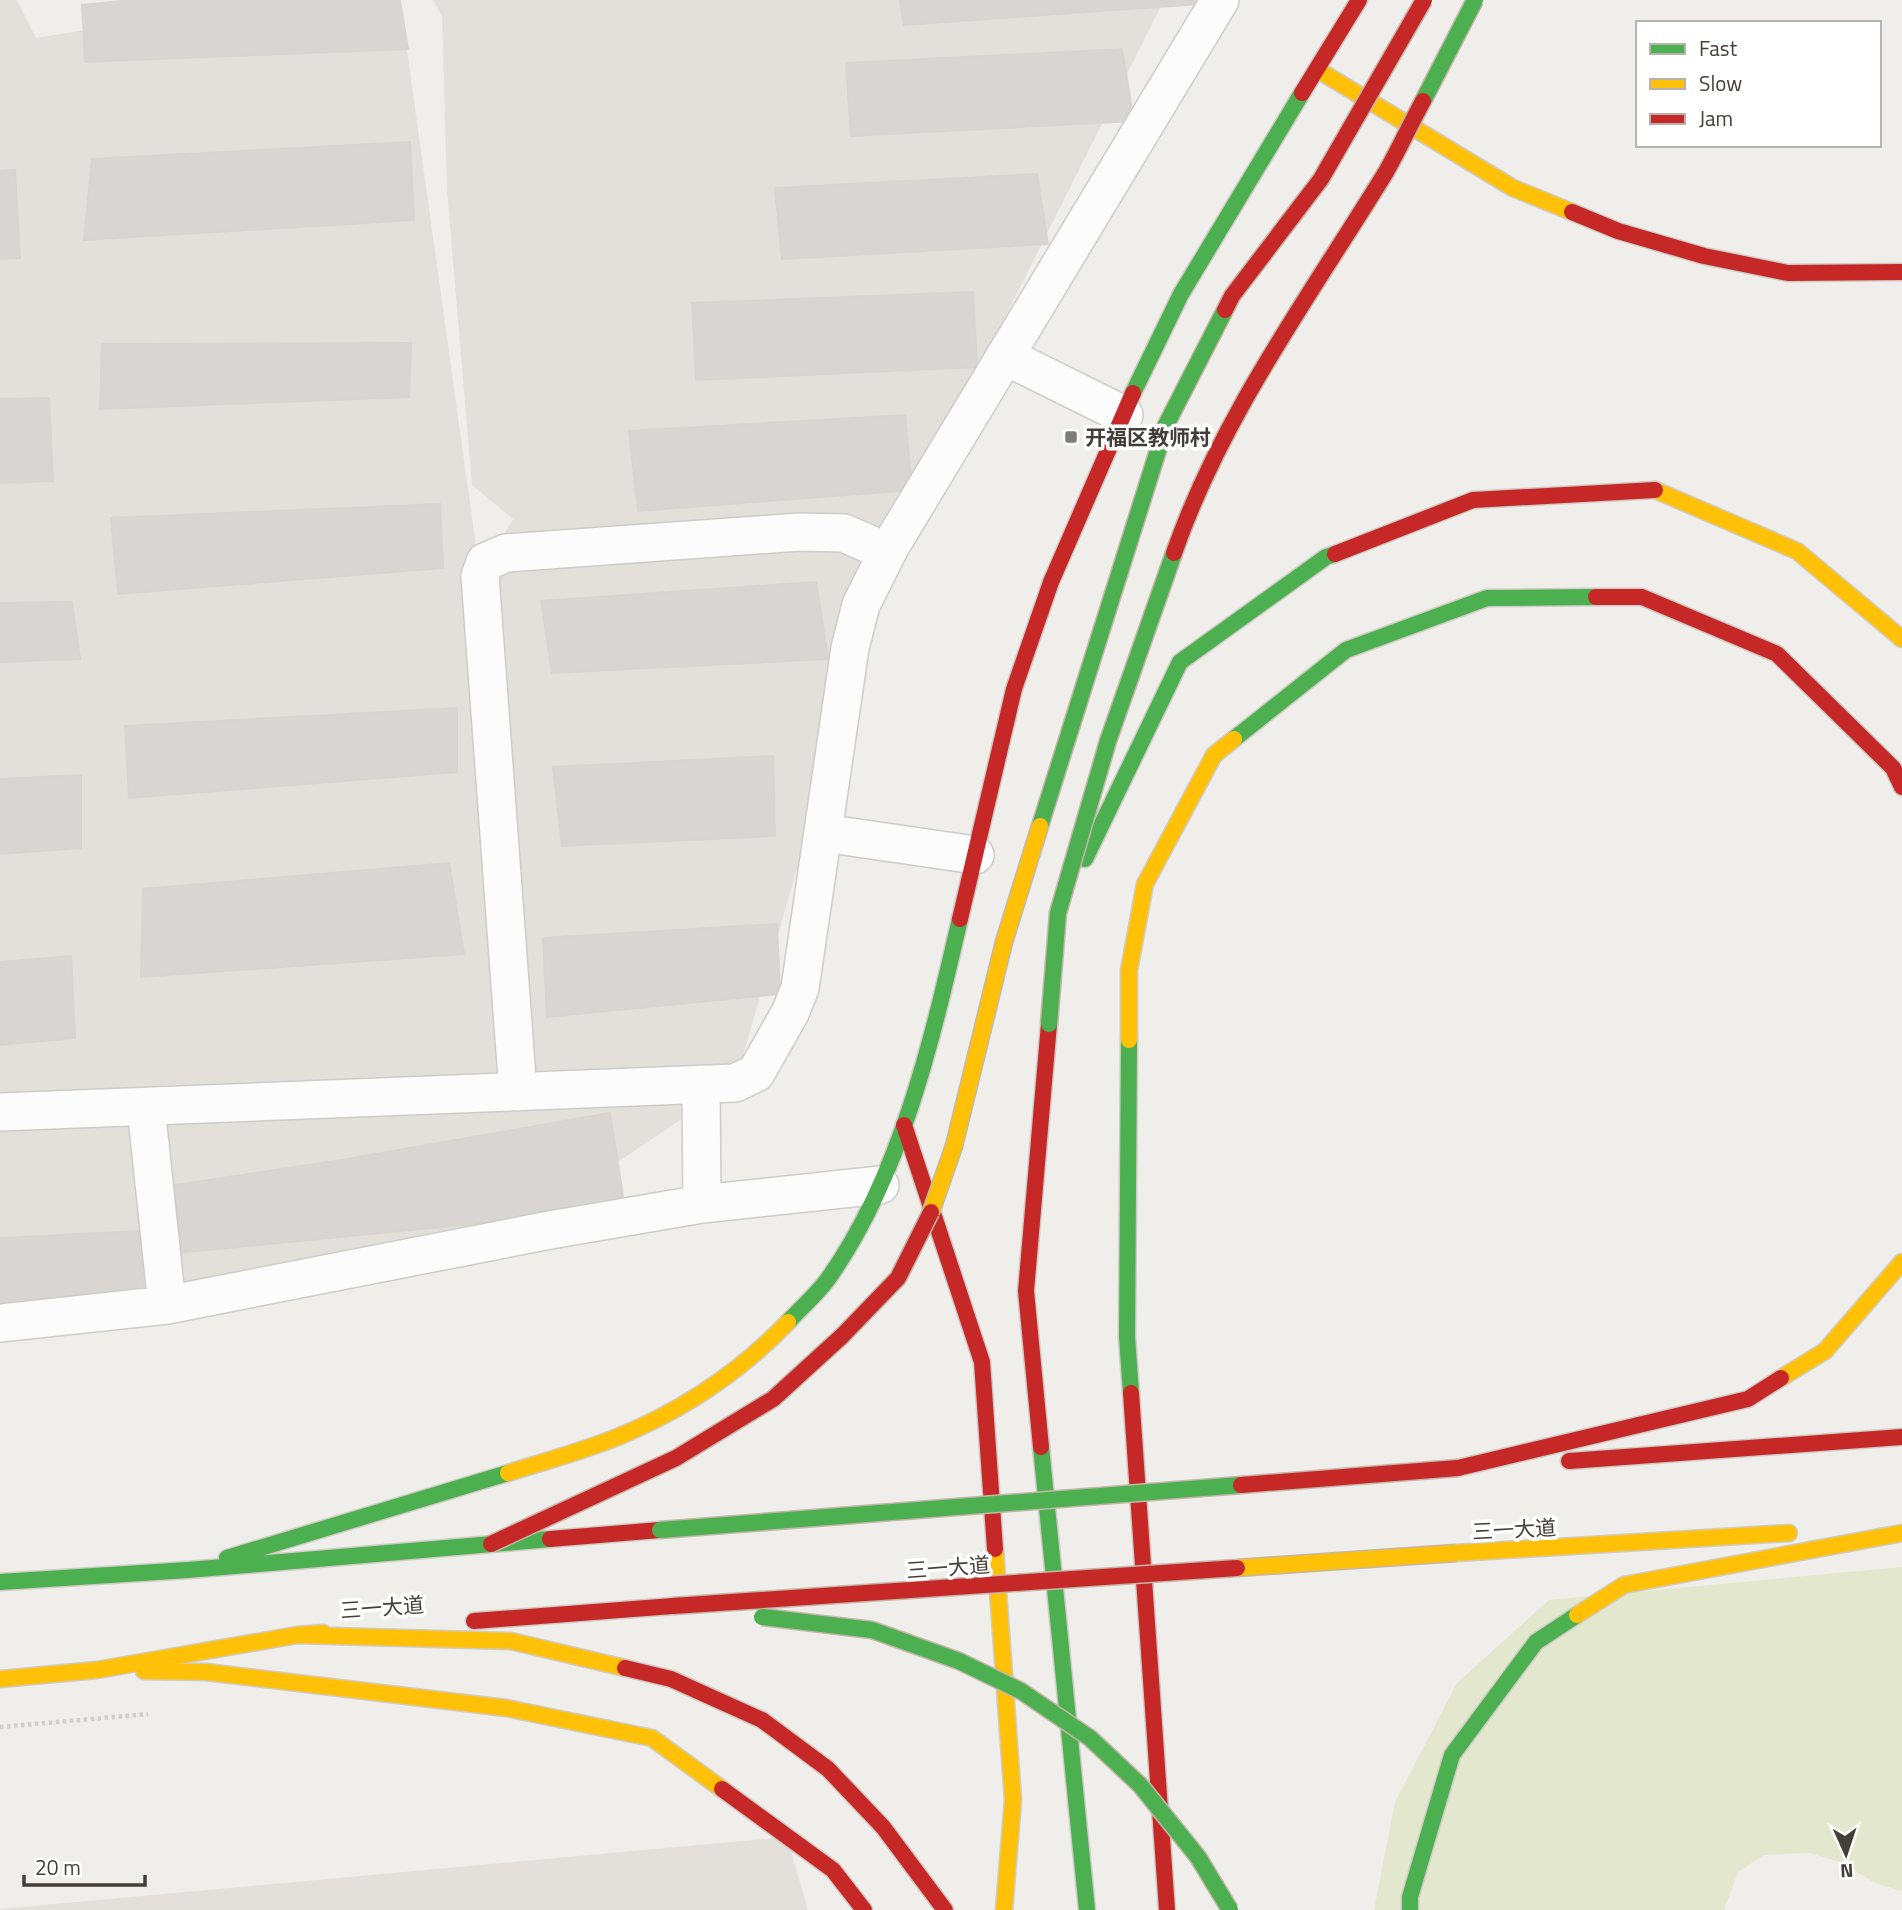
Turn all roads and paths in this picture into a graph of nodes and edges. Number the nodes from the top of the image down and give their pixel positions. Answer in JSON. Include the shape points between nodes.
{"nodes":[{"id":1,"x":1220,"y":0,"type":"edge"},
{"id":2,"x":1359,"y":0,"type":"edge"},
{"id":3,"x":1424,"y":0,"type":"edge"},
{"id":4,"x":1475,"y":0,"type":"edge"},
{"id":5,"x":1318,"y":71,"type":"junction"},
{"id":6,"x":1902,"y":272,"type":"edge"},
{"id":7,"x":1005,"y":356,"type":"junction"},
{"id":8,"x":1124,"y":415,"type":"junction"},
{"id":9,"x":887,"y":552,"type":"junction"},
{"id":10,"x":1902,"y":639,"type":"edge"},
{"id":11,"x":1902,"y":787,"type":"edge"},
{"id":12,"x":823,"y":833,"type":"junction"},
{"id":13,"x":975,"y":855,"type":"junction"},
{"id":14,"x":1058,"y":913,"type":"junction"},
{"id":15,"x":701,"y":1084,"type":"junction"},
{"id":16,"x":518,"y":1092,"type":"junction"},
{"id":17,"x":146,"y":1107,"type":"junction"},
{"id":18,"x":0,"y":1112,"type":"edge"},
{"id":19,"x":904,"y":1125,"type":"junction"},
{"id":20,"x":880,"y":1185,"type":"junction"},
{"id":21,"x":702,"y":1204,"type":"junction"},
{"id":22,"x":1902,"y":1262,"type":"edge"},
{"id":23,"x":167,"y":1305,"type":"junction"},
{"id":24,"x":0,"y":1323,"type":"edge"},
{"id":25,"x":1902,"y":1437,"type":"edge"},
{"id":26,"x":1458,"y":1468,"type":"junction"},
{"id":27,"x":1902,"y":1526,"type":"edge"},
{"id":28,"x":1832,"y":1530,"type":"dead end"},
{"id":29,"x":1804,"y":1532,"type":"dead end"},
{"id":30,"x":1902,"y":1533,"type":"edge"},
{"id":31,"x":491,"y":1545,"type":"junction"},
{"id":32,"x":188,"y":1570,"type":"junction"},
{"id":33,"x":0,"y":1582,"type":"edge"},
{"id":34,"x":673,"y":1606,"type":"junction"},
{"id":35,"x":297,"y":1635,"type":"junction"},
{"id":36,"x":97,"y":1670,"type":"junction"},
{"id":37,"x":0,"y":1679,"type":"edge"},
{"id":38,"x":150,"y":1714,"type":"dead end"},
{"id":39,"x":0,"y":1727,"type":"edge"},
{"id":40,"x":864,"y":1910,"type":"edge"},
{"id":41,"x":945,"y":1910,"type":"edge"},
{"id":42,"x":1004,"y":1910,"type":"edge"},
{"id":43,"x":1087,"y":1910,"type":"edge"},
{"id":44,"x":1167,"y":1910,"type":"edge"},
{"id":45,"x":1230,"y":1910,"type":"edge"},
{"id":46,"x":1410,"y":1910,"type":"edge"}],
"edges":[{"from":1,"to":7,"type":"street"},
{"from":2,"to":5,"type":"main road"},
{"from":3,"to":31,"type":"main road","bridge":true,"via":[[1321,179],[1232,296],[1166,425],[1004,942],[954,1146],[931,1213],[898,1279],[773,1399],[676,1458]]},
{"from":4,"to":14,"type":"main road","bridge":true,"via":[[1387,170],[1272,349],[1191,504],[1108,741]]},
{"from":5,"to":6,"type":"main road","via":[[1513,188],[1618,231],[1704,256],[1788,273]]},
{"from":5,"to":8,"type":"main road","via":[[1181,294]]},
{"from":7,"to":8,"type":"street"},
{"from":7,"to":9,"type":"street"},
{"from":8,"to":13,"type":"main road","via":[[1051,582],[1018,677]]},
{"from":9,"to":12,"type":"street","via":[[861,605],[850,648]]},
{"from":9,"to":16,"type":"street","via":[[844,533],[800,532],[506,553],[485,562],[480,576]]},
{"from":10,"to":14,"type":"main road","bridge":true,"via":[[1797,551],[1654,490],[1473,500],[1326,557],[1180,662]]},
{"from":11,"to":44,"type":"main road","via":[[1893,768],[1777,654],[1642,597],[1487,598],[1346,650],[1214,755],[1145,884],[1129,970],[1127,1337]]},
{"from":12,"to":13,"type":"street"},
{"from":12,"to":15,"type":"street","via":[[800,988],[790,1013],[756,1073],[735,1083]]},
{"from":13,"to":19,"type":"main road"},
{"from":14,"to":43,"type":"main road","bridge":true,"via":[[1026,1291]]},
{"from":15,"to":16,"type":"street"},
{"from":15,"to":21,"type":"street"},
{"from":16,"to":17,"type":"street"},
{"from":17,"to":18,"type":"street"},
{"from":17,"to":23,"type":"street"},
{"from":19,"to":20,"type":"main road"},
{"from":19,"to":42,"type":"main road","via":[[982,1362],[1013,1800]]},
{"from":20,"to":21,"type":"street"},
{"from":20,"to":32,"type":"main road","via":[[827,1280],[758,1352],[697,1398],[620,1436]]},
{"from":21,"to":23,"type":"street"},
{"from":22,"to":26,"type":"main road","via":[[1825,1350],[1748,1399]]},
{"from":23,"to":24,"type":"street"},
{"from":25,"to":26,"type":"main road"},
{"from":26,"to":31,"type":"main road","bridge":true},
{"from":27,"to":28,"type":"main road"},
{"from":29,"to":34,"type":"main road","name":"三一大道","bridge":true},
{"from":30,"to":46,"type":"main road","via":[[1624,1585],[1536,1642],[1452,1755]]},
{"from":31,"to":32,"type":"main road"},
{"from":32,"to":33,"type":"main road"},
{"from":34,"to":35,"type":"main road","name":"三一大道"},
{"from":34,"to":45,"type":"main road","bridge":true,"via":[[872,1630],[959,1661],[1021,1691],[1090,1738],[1140,1785],[1198,1857]]},
{"from":35,"to":36,"type":"main road","name":"三一大道"},
{"from":35,"to":41,"type":"main road","via":[[511,1641],[671,1679],[762,1720],[828,1769],[883,1827]]},
{"from":36,"to":37,"type":"main road","name":"三一大道"},
{"from":36,"to":40,"type":"main road","via":[[206,1672],[506,1708],[652,1738],[833,1870]]},
{"from":38,"to":39,"type":"path"}]}
